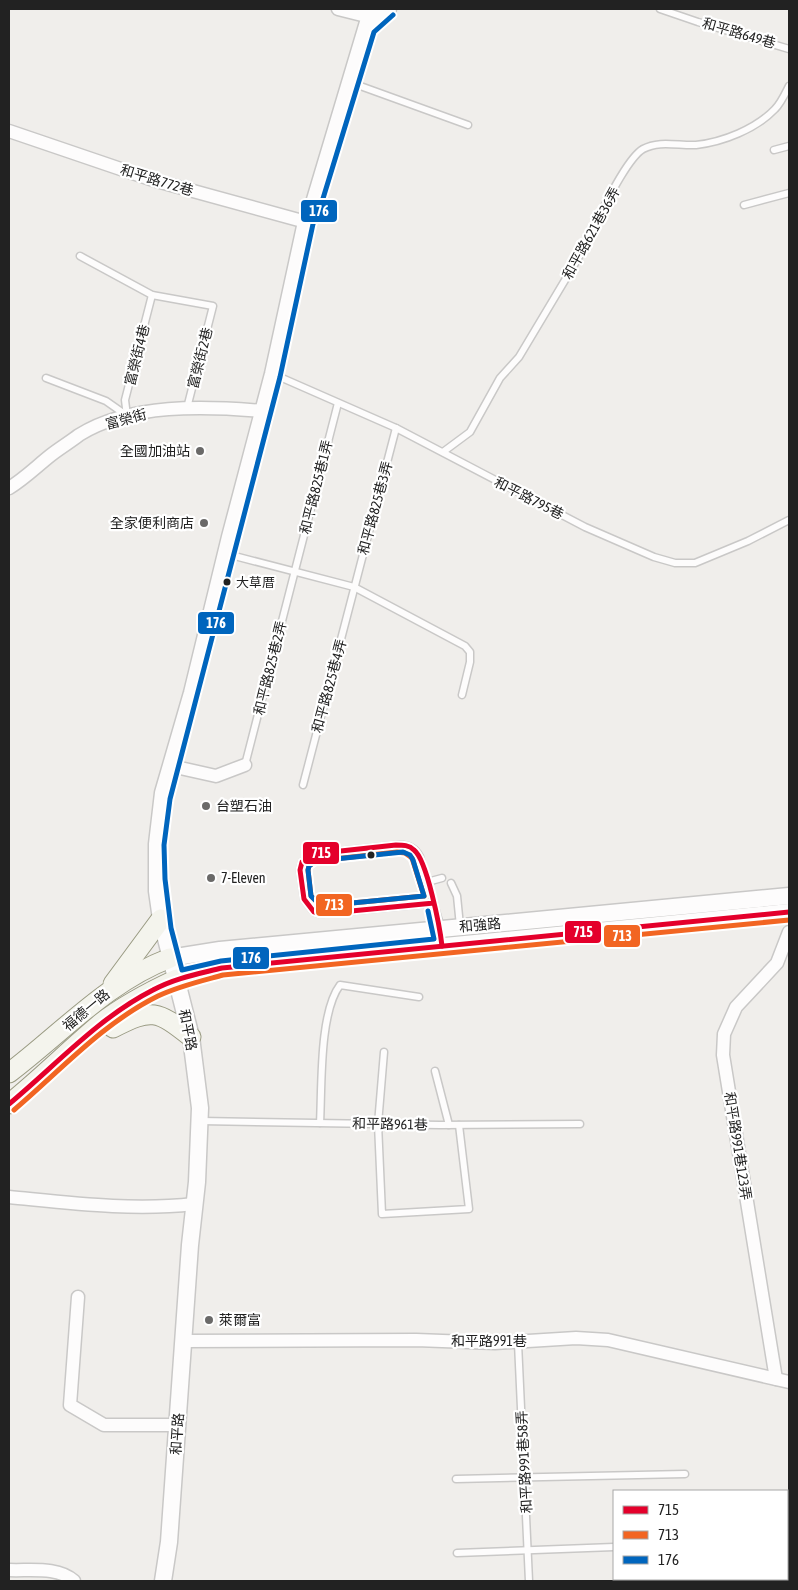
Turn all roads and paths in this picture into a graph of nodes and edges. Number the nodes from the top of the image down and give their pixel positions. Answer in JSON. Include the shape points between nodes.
{"nodes":[{"id":1,"x":338,"y":9,"type":"edge"},
{"id":2,"x":388,"y":9,"type":"edge"},
{"id":3,"x":660,"y":9,"type":"edge"},
{"id":4,"x":370,"y":18,"type":"edge"},
{"id":5,"x":789,"y":49,"type":"edge"},
{"id":6,"x":350,"y":82,"type":"junction"},
{"id":7,"x":789,"y":86,"type":"edge"},
{"id":8,"x":468,"y":125,"type":"dead end"},
{"id":9,"x":9,"y":131,"type":"edge"},
{"id":10,"x":789,"y":146,"type":"edge"},
{"id":11,"x":774,"y":150,"type":"dead end"},
{"id":12,"x":789,"y":193,"type":"edge"},
{"id":13,"x":744,"y":205,"type":"dead end"},
{"id":14,"x":306,"y":222,"type":"junction"},
{"id":15,"x":80,"y":256,"type":"dead end"},
{"id":16,"x":152,"y":295,"type":"junction"},
{"id":17,"x":273,"y":374,"type":"junction"},
{"id":18,"x":46,"y":378,"type":"dead end"},
{"id":19,"x":338,"y":402,"type":"junction"},
{"id":20,"x":187,"y":410,"type":"junction"},
{"id":21,"x":263,"y":411,"type":"junction"},
{"id":22,"x":127,"y":416,"type":"junction"},
{"id":23,"x":396,"y":428,"type":"junction"},
{"id":24,"x":443,"y":452,"type":"junction"},
{"id":25,"x":9,"y":488,"type":"edge"},
{"id":26,"x":789,"y":520,"type":"edge"},
{"id":27,"x":226,"y":554,"type":"junction"},
{"id":28,"x":294,"y":572,"type":"junction"},
{"id":29,"x":354,"y":587,"type":"junction"},
{"id":30,"x":462,"y":695,"type":"dead end"},
{"id":31,"x":245,"y":765,"type":"joint"},
{"id":32,"x":171,"y":766,"type":"junction"},
{"id":33,"x":303,"y":785,"type":"dead end"},
{"id":34,"x":442,"y":878,"type":"dead end"},
{"id":35,"x":451,"y":884,"type":"dead end"},
{"id":36,"x":429,"y":885,"type":"junction"},
{"id":37,"x":789,"y":896,"type":"edge"},
{"id":38,"x":434,"y":902,"type":"junction"},
{"id":39,"x":789,"y":912,"type":"edge"},
{"id":40,"x":161,"y":919,"type":"junction"},
{"id":41,"x":460,"y":927,"type":"junction"},
{"id":42,"x":441,"y":929,"type":"junction"},
{"id":43,"x":789,"y":932,"type":"edge"},
{"id":44,"x":461,"y":945,"type":"junction"},
{"id":45,"x":442,"y":946,"type":"junction"},
{"id":46,"x":170,"y":958,"type":"junction"},
{"id":47,"x":177,"y":980,"type":"junction"},
{"id":48,"x":106,"y":992,"type":"junction"},
{"id":49,"x":420,"y":997,"type":"dead end"},
{"id":50,"x":191,"y":1038,"type":"junction"},
{"id":51,"x":384,"y":1052,"type":"dead end"},
{"id":52,"x":435,"y":1071,"type":"dead end"},
{"id":53,"x":9,"y":1073,"type":"edge"},
{"id":54,"x":36,"y":1082,"type":"junction"},
{"id":55,"x":9,"y":1104,"type":"edge"},
{"id":56,"x":200,"y":1121,"type":"junction"},
{"id":57,"x":320,"y":1123,"type":"junction"},
{"id":58,"x":378,"y":1124,"type":"junction"},
{"id":59,"x":580,"y":1124,"type":"dead end"},
{"id":60,"x":449,"y":1125,"type":"junction"},
{"id":61,"x":458,"y":1125,"type":"junction"},
{"id":62,"x":9,"y":1197,"type":"edge"},
{"id":63,"x":194,"y":1204,"type":"junction"},
{"id":64,"x":78,"y":1297,"type":"dead end"},
{"id":65,"x":183,"y":1341,"type":"junction"},
{"id":66,"x":518,"y":1343,"type":"junction"},
{"id":67,"x":776,"y":1379,"type":"junction"},
{"id":68,"x":789,"y":1382,"type":"edge"},
{"id":69,"x":178,"y":1425,"type":"junction"},
{"id":70,"x":685,"y":1474,"type":"dead end"},
{"id":71,"x":524,"y":1478,"type":"junction"},
{"id":72,"x":456,"y":1479,"type":"dead end"},
{"id":73,"x":613,"y":1547,"type":"edge"},
{"id":74,"x":528,"y":1552,"type":"junction"},
{"id":75,"x":456,"y":1554,"type":"dead end"},
{"id":76,"x":9,"y":1570,"type":"edge"},
{"id":77,"x":74,"y":1581,"type":"edge"},
{"id":78,"x":163,"y":1581,"type":"edge"},
{"id":79,"x":529,"y":1581,"type":"edge"}],
"edges":[{"from":1,"to":4,"type":"street"},
{"from":2,"to":4,"type":"street"},
{"from":3,"to":5,"type":"lane","name":"和平路649巷"},
{"from":4,"to":6,"type":"street","name":"和平路"},
{"from":6,"to":8,"type":"lane"},
{"from":6,"to":14,"type":"street","name":"和平路"},
{"from":7,"to":24,"type":"lane","name":"和平路621巷36弄","via":[[776,108],[756,124],[724,139],[696,145],[658,145],[642,150],[630,163],[586,245],[519,356],[500,378],[470,432]]},
{"from":9,"to":14,"type":"street","name":"和平路772巷","via":[[153,180]]},
{"from":10,"to":11,"type":"lane"},
{"from":12,"to":13,"type":"lane"},
{"from":14,"to":17,"type":"street","name":"和平路"},
{"from":15,"to":16,"type":"lane"},
{"from":16,"to":20,"type":"lane","name":"富榮街2巷","via":[[213,306]]},
{"from":16,"to":22,"type":"lane","name":"富榮街4巷","via":[[125,400]]},
{"from":17,"to":19,"type":"lane","name":"和平路795巷"},
{"from":17,"to":21,"type":"street","name":"和平路"},
{"from":18,"to":22,"type":"lane","via":[[106,401]]},
{"from":19,"to":23,"type":"lane","name":"和平路795巷"},
{"from":19,"to":28,"type":"lane","name":"和平路825巷1弄"},
{"from":20,"to":21,"type":"street","name":"富榮街","via":[[227,408]]},
{"from":20,"to":22,"type":"street","name":"富榮街"},
{"from":21,"to":27,"type":"street","name":"和平路"},
{"from":22,"to":25,"type":"street","name":"富榮街","via":[[82,434]]},
{"from":23,"to":24,"type":"lane","name":"和平路795巷"},
{"from":23,"to":29,"type":"lane","name":"和平路825巷3弄"},
{"from":24,"to":26,"type":"lane","name":"和平路795巷","via":[[585,527],[675,563],[696,563]]},
{"from":27,"to":28,"type":"lane"},
{"from":27,"to":32,"type":"street","name":"和平路"},
{"from":28,"to":29,"type":"lane"},
{"from":28,"to":31,"type":"lane","name":"和平路825巷2弄"},
{"from":29,"to":30,"type":"lane","via":[[465,646],[470,652],[470,662]]},
{"from":29,"to":33,"type":"lane","name":"和平路825巷4弄"},
{"from":31,"to":32,"type":"street","via":[[216,776]]},
{"from":32,"to":40,"type":"street","name":"和平路","via":[[163,793],[157,844],[157,892]]},
{"from":34,"to":36,"type":"lane","via":[[431,881]]},
{"from":35,"to":41,"type":"lane","via":[[457,896]]},
{"from":36,"to":38,"type":"lane"},
{"from":36,"to":38,"type":"lane","via":[[417,851],[401,844],[313,854],[302,862],[300,870],[304,899],[314,912],[320,914]]},
{"from":37,"to":41,"type":"street","name":"和強路"},
{"from":38,"to":42,"type":"lane"},
{"from":39,"to":44,"type":"street","name":"和強路"},
{"from":40,"to":46,"type":"street","name":"和平路"},
{"from":40,"to":48,"type":"main road"},
{"from":41,"to":42,"type":"street","name":"和強路"},
{"from":41,"to":44,"type":"lane"},
{"from":42,"to":45,"type":"lane"},
{"from":42,"to":46,"type":"street","name":"和強路","via":[[220,950]]},
{"from":43,"to":67,"type":"street","name":"和平路991巷123弄","via":[[777,963],[736,1007],[724,1034],[723,1055]]},
{"from":44,"to":45,"type":"street","name":"和強路"},
{"from":45,"to":47,"type":"street","name":"和強路","via":[[222,968]]},
{"from":46,"to":47,"type":"street","name":"和平路"},
{"from":46,"to":48,"type":"main road","name":"福德一路","via":[[147,967]]},
{"from":47,"to":50,"type":"street","name":"和平路"},
{"from":47,"to":54,"type":"main road","name":"福德一路","via":[[147,993],[102,1022]]},
{"from":48,"to":53,"type":"main road","name":"福德一路"},
{"from":49,"to":57,"type":"lane","via":[[340,985],[334,993],[325,1027]]},
{"from":50,"to":54,"type":"main road","via":[[168,1018],[147,1014],[136,1016],[111,1028]]},
{"from":50,"to":56,"type":"street","name":"和平路"},
{"from":51,"to":58,"type":"lane"},
{"from":52,"to":60,"type":"lane"},
{"from":54,"to":55,"type":"main road","name":"福德一路"},
{"from":56,"to":57,"type":"lane","name":"和平路961巷"},
{"from":56,"to":63,"type":"street","name":"和平路"},
{"from":57,"to":58,"type":"lane","name":"和平路961巷"},
{"from":58,"to":60,"type":"lane","name":"和平路961巷"},
{"from":58,"to":61,"type":"lane","via":[[382,1214],[468,1209]]},
{"from":59,"to":61,"type":"lane","name":"和平路961巷"},
{"from":60,"to":61,"type":"lane","name":"和平路961巷"},
{"from":62,"to":63,"type":"street","via":[[109,1206],[162,1208]]},
{"from":63,"to":65,"type":"street","name":"和平路"},
{"from":64,"to":69,"type":"street","via":[[70,1405],[104,1425]]},
{"from":65,"to":66,"type":"street","name":"和平路991巷"},
{"from":65,"to":69,"type":"street","name":"和平路"},
{"from":66,"to":67,"type":"street","name":"和平路991巷","via":[[576,1338],[608,1340]]},
{"from":66,"to":71,"type":"lane","name":"和平路991巷58弄"},
{"from":67,"to":68,"type":"street","name":"和平路991巷"},
{"from":69,"to":78,"type":"street","name":"和平路"},
{"from":70,"to":71,"type":"lane"},
{"from":71,"to":72,"type":"lane"},
{"from":71,"to":74,"type":"lane","name":"和平路991巷58弄"},
{"from":73,"to":74,"type":"lane"},
{"from":74,"to":75,"type":"lane"},
{"from":74,"to":79,"type":"lane","name":"和平路991巷58弄"},
{"from":76,"to":77,"type":"street","via":[[56,1572]]}]}
